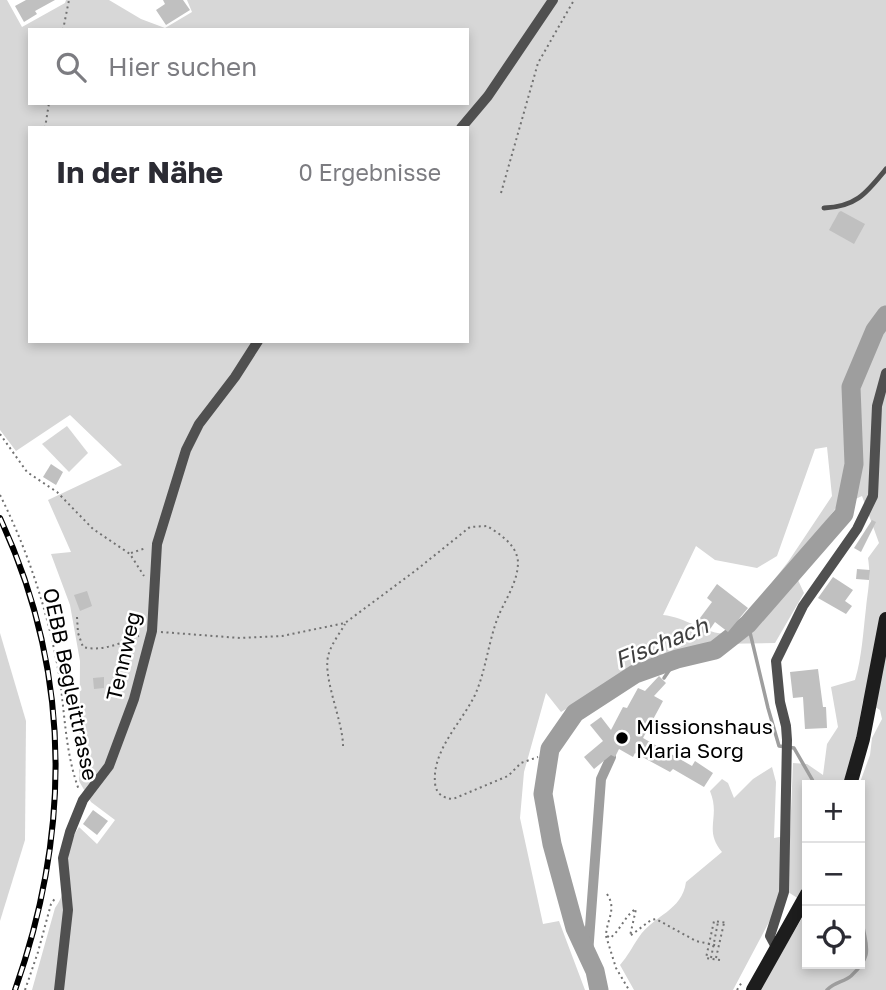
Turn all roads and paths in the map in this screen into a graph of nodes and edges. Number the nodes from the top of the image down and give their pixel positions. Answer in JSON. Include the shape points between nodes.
{"nodes":[{"id":1,"x":69,"y":0,"type":"edge"},
{"id":2,"x":553,"y":0,"type":"edge"},
{"id":3,"x":574,"y":0,"type":"edge"},
{"id":4,"x":63,"y":28,"type":"edge"},
{"id":5,"x":49,"y":105,"type":"edge"},
{"id":6,"x":45,"y":126,"type":"edge"},
{"id":7,"x":463,"y":126,"type":"edge"},
{"id":8,"x":886,"y":169,"type":"edge"},
{"id":9,"x":501,"y":193,"type":"dead end"},
{"id":10,"x":824,"y":208,"type":"dead end"},
{"id":11,"x":257,"y":343,"type":"edge"},
{"id":12,"x":886,"y":373,"type":"edge"},
{"id":13,"x":0,"y":434,"type":"edge"},
{"id":14,"x":0,"y":495,"type":"edge"},
{"id":15,"x":157,"y":544,"type":"junction"},
{"id":16,"x":131,"y":554,"type":"junction"},
{"id":17,"x":155,"y":595,"type":"junction"},
{"id":18,"x":77,"y":617,"type":"dead end"},
{"id":19,"x":886,"y":619,"type":"edge"},
{"id":20,"x":345,"y":623,"type":"junction"},
{"id":21,"x":152,"y":631,"type":"junction"},
{"id":22,"x":343,"y":746,"type":"dead end"},
{"id":23,"x":538,"y":757,"type":"dead end"},
{"id":24,"x":851,"y":780,"type":"edge"},
{"id":25,"x":83,"y":800,"type":"junction"},
{"id":26,"x":64,"y":884,"type":"junction"},
{"id":27,"x":607,"y":894,"type":"dead end"},
{"id":28,"x":802,"y":903,"type":"edge"},
{"id":29,"x":719,"y":922,"type":"junction"},
{"id":30,"x":606,"y":935,"type":"junction"},
{"id":31,"x":709,"y":944,"type":"junction"},
{"id":32,"x":714,"y":945,"type":"junction"},
{"id":33,"x":719,"y":946,"type":"junction"},
{"id":34,"x":777,"y":950,"type":"junction"},
{"id":35,"x":711,"y":959,"type":"junction"},
{"id":36,"x":716,"y":960,"type":"junction"},
{"id":37,"x":720,"y":960,"type":"dead end"},
{"id":38,"x":25,"y":990,"type":"edge"},
{"id":39,"x":59,"y":990,"type":"edge"},
{"id":40,"x":629,"y":990,"type":"edge"},
{"id":41,"x":753,"y":990,"type":"edge"}],
"edges":[{"from":1,"to":4,"type":"path"},
{"from":2,"to":7,"type":"street"},
{"from":3,"to":9,"type":"path","via":[[538,63]]},
{"from":5,"to":6,"type":"path"},
{"from":8,"to":10,"type":"lane","via":[[869,190],[848,205]]},
{"from":11,"to":15,"type":"street","name":"Tennweg","via":[[186,450]]},
{"from":12,"to":34,"type":"street","via":[[877,406],[873,496],[857,529],[803,606],[776,662],[787,740],[783,892],[770,936]]},
{"from":13,"to":16,"type":"path","via":[[27,472],[57,492],[93,529]]},
{"from":14,"to":25,"type":"path","name":"OEBB Begleittrasse","via":[[37,587],[55,653],[70,768]]},
{"from":15,"to":16,"type":"path"},
{"from":15,"to":17,"type":"street","name":"Tennweg"},
{"from":16,"to":17,"type":"path"},
{"from":17,"to":21,"type":"street","name":"Tennweg"},
{"from":18,"to":21,"type":"path","via":[[83,647],[93,649]]},
{"from":19,"to":24,"type":"main road"},
{"from":20,"to":21,"type":"path","via":[[282,636],[240,638]]},
{"from":20,"to":22,"type":"path","via":[[327,662]]},
{"from":20,"to":23,"type":"path","via":[[470,527],[487,526],[498,533],[511,545],[518,561],[512,590],[497,619],[475,695],[436,769],[438,793],[453,799],[508,776],[521,763]]},
{"from":21,"to":25,"type":"street","name":"Tennweg","via":[[109,766]]},
{"from":25,"to":26,"type":"street","name":"Tennweg","via":[[64,858]]},
{"from":26,"to":38,"type":"path","via":[[51,904]]},
{"from":26,"to":39,"type":"street","name":"Tennweg","via":[[68,910]]},
{"from":27,"to":30,"type":"path","via":[[612,910]]},
{"from":28,"to":34,"type":"main road"},
{"from":29,"to":31,"type":"path","via":[[713,921]]},
{"from":29,"to":32,"type":"path"},
{"from":29,"to":33,"type":"path","via":[[725,923]]},
{"from":30,"to":31,"type":"path","via":[[616,934],[636,909],[630,936],[656,919]]},
{"from":30,"to":40,"type":"path","via":[[616,968]]},
{"from":31,"to":32,"type":"path"},
{"from":31,"to":35,"type":"path","via":[[706,957]]},
{"from":32,"to":33,"type":"path"},
{"from":32,"to":35,"type":"path"},
{"from":33,"to":36,"type":"path"},
{"from":34,"to":41,"type":"main road"},
{"from":35,"to":36,"type":"path"},
{"from":36,"to":37,"type":"path"}]}
